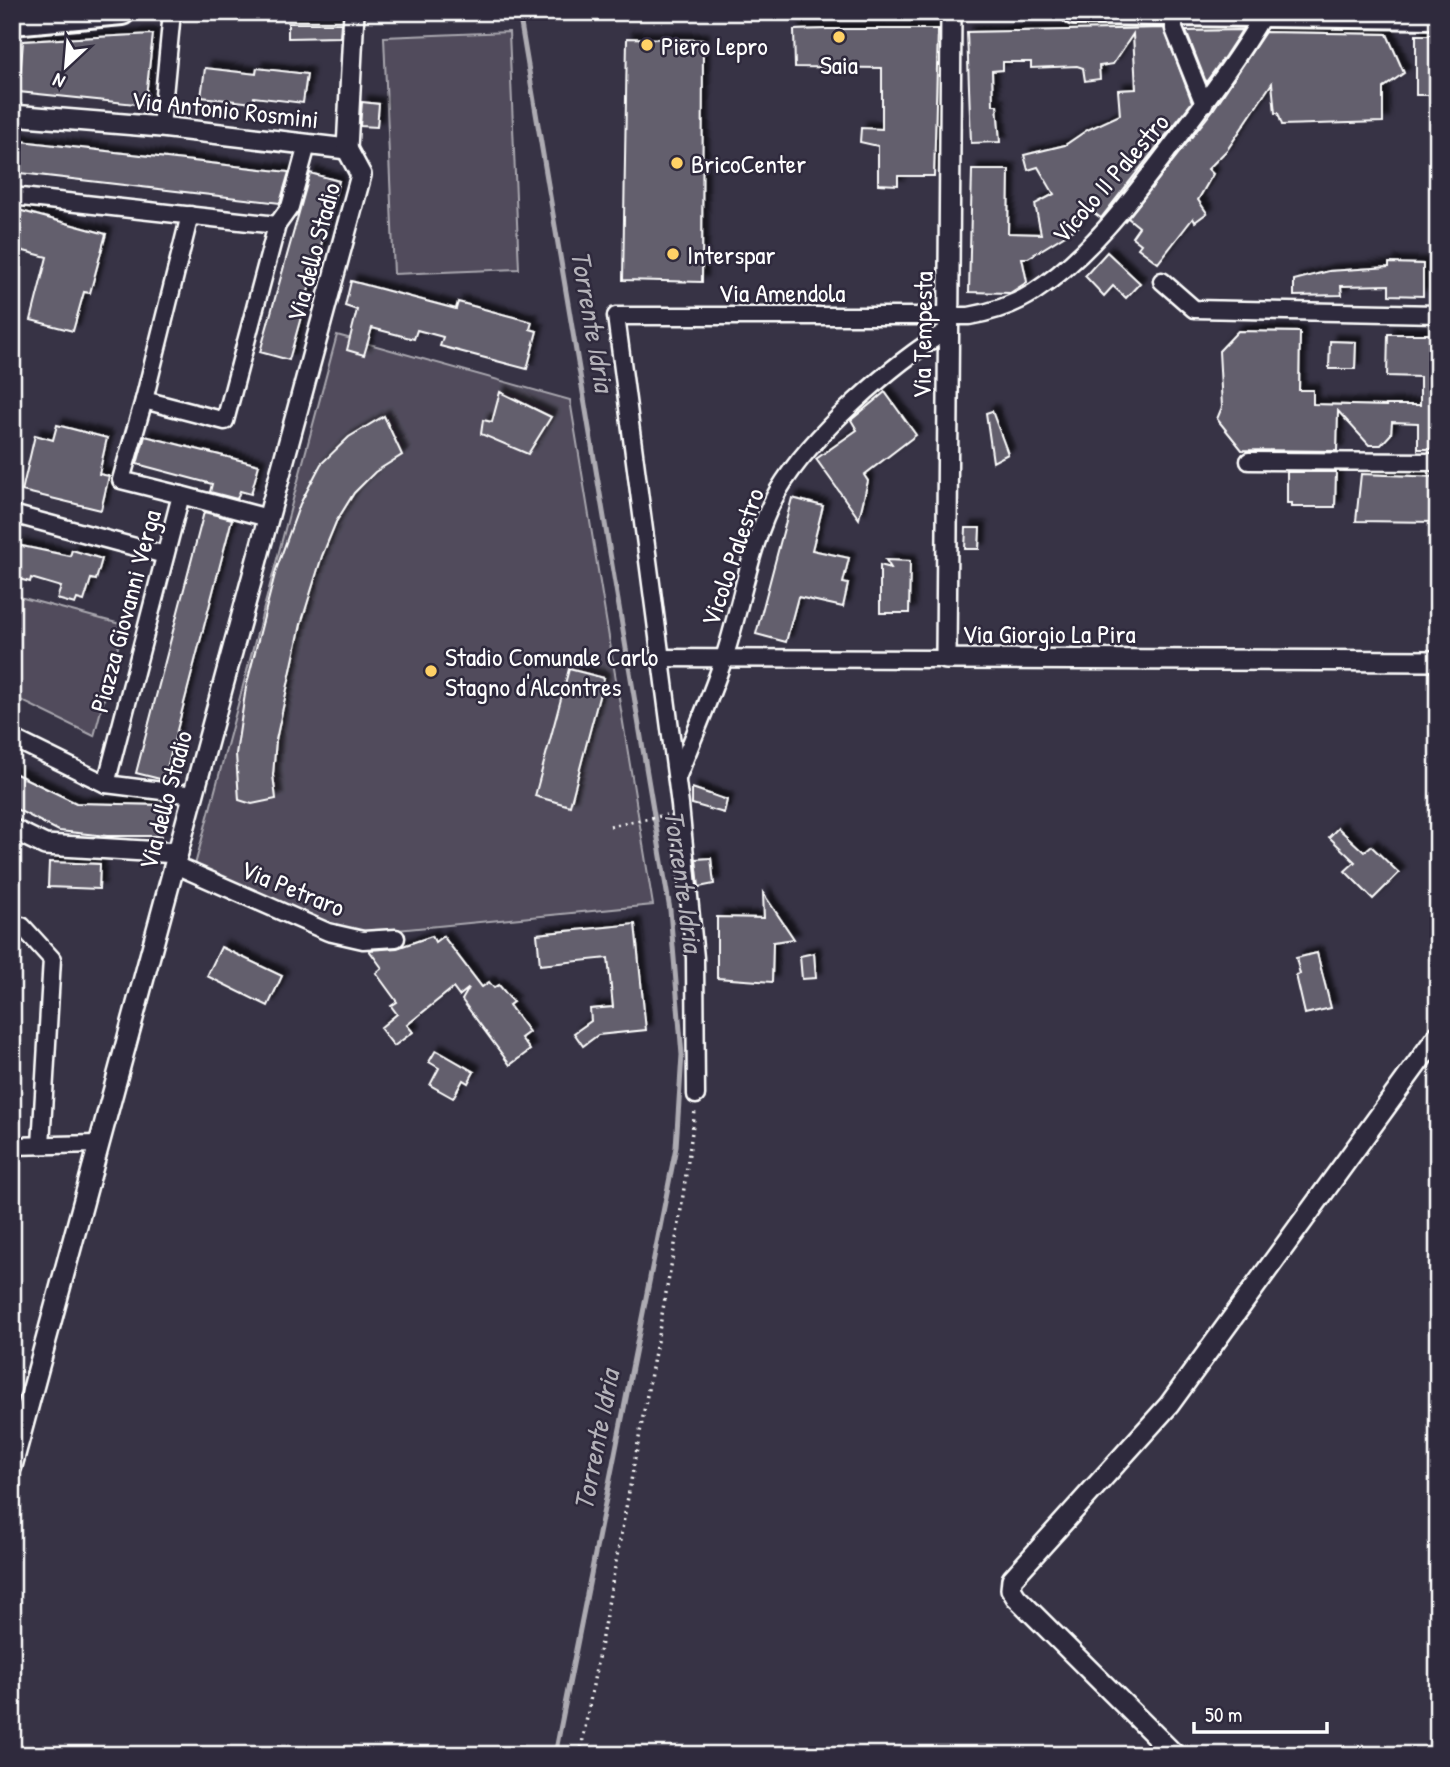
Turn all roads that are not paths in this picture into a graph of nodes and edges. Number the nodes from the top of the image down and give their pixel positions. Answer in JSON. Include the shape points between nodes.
{"nodes":[{"id":1,"x":122,"y":12,"type":"edge"},
{"id":2,"x":172,"y":12,"type":"edge"},
{"id":3,"x":354,"y":12,"type":"edge"},
{"id":4,"x":951,"y":12,"type":"edge"},
{"id":5,"x":1074,"y":12,"type":"edge"},
{"id":6,"x":1174,"y":13,"type":"edge"},
{"id":7,"x":1213,"y":13,"type":"edge"},
{"id":8,"x":1265,"y":13,"type":"edge"},
{"id":9,"x":1438,"y":16,"type":"edge"},
{"id":10,"x":12,"y":22,"type":"edge"},
{"id":11,"x":1204,"y":104,"type":"junction"},
{"id":12,"x":12,"y":115,"type":"edge"},
{"id":13,"x":161,"y":128,"type":"junction"},
{"id":14,"x":307,"y":145,"type":"junction"},
{"id":15,"x":347,"y":149,"type":"junction"},
{"id":16,"x":12,"y":195,"type":"edge"},
{"id":17,"x":190,"y":215,"type":"junction"},
{"id":18,"x":277,"y":225,"type":"junction"},
{"id":19,"x":1162,"y":281,"type":"dead end"},
{"id":20,"x":1438,"y":314,"type":"edge"},
{"id":21,"x":948,"y":323,"type":"junction"},
{"id":22,"x":144,"y":400,"type":"junction"},
{"id":23,"x":1250,"y":461,"type":"dead end"},
{"id":24,"x":1438,"y":462,"type":"edge"},
{"id":25,"x":181,"y":495,"type":"junction"},
{"id":26,"x":12,"y":514,"type":"edge"},
{"id":27,"x":268,"y":519,"type":"junction"},
{"id":28,"x":165,"y":555,"type":"junction"},
{"id":29,"x":660,"y":658,"type":"junction"},
{"id":30,"x":724,"y":658,"type":"junction"},
{"id":31,"x":946,"y":659,"type":"junction"},
{"id":32,"x":1438,"y":661,"type":"edge"},
{"id":33,"x":12,"y":737,"type":"edge"},
{"id":34,"x":677,"y":780,"type":"junction"},
{"id":35,"x":106,"y":784,"type":"junction"},
{"id":36,"x":194,"y":795,"type":"junction"},
{"id":37,"x":12,"y":829,"type":"edge"},
{"id":38,"x":176,"y":859,"type":"junction"},
{"id":39,"x":12,"y":926,"type":"edge"},
{"id":40,"x":396,"y":938,"type":"dead end"},
{"id":41,"x":1438,"y":1035,"type":"edge"},
{"id":42,"x":696,"y":1095,"type":"road end"},
{"id":43,"x":98,"y":1139,"type":"junction"},
{"id":44,"x":41,"y":1145,"type":"junction"},
{"id":45,"x":12,"y":1146,"type":"edge"},
{"id":46,"x":12,"y":1466,"type":"edge"},
{"id":47,"x":1175,"y":1755,"type":"edge"}],
"edges":[{"from":1,"to":10,"type":"main road"},
{"from":2,"to":13,"type":"street"},
{"from":3,"to":15,"type":"street"},
{"from":4,"to":21,"type":"street","name":"Via Tempesta"},
{"from":5,"to":6,"type":"main road"},
{"from":6,"to":7,"type":"main road"},
{"from":6,"to":11,"type":"street","via":[[1174,29]]},
{"from":7,"to":8,"type":"main road"},
{"from":8,"to":9,"type":"main road"},
{"from":8,"to":11,"type":"street","name":"Vicolo II Palestro"},
{"from":11,"to":21,"type":"street","name":"Vicolo II Palestro","via":[[1126,205],[1051,280],[1014,303]]},
{"from":12,"to":13,"type":"street","name":"Via Antonio Rosmini"},
{"from":13,"to":14,"type":"street","name":"Via Antonio Rosmini"},
{"from":14,"to":15,"type":"street","name":"Via Antonio Rosmini"},
{"from":14,"to":18,"type":"street","via":[[290,206]]},
{"from":15,"to":27,"type":"street","name":"Via dello Stadio","via":[[361,175]]},
{"from":16,"to":17,"type":"street"},
{"from":17,"to":18,"type":"street"},
{"from":17,"to":22,"type":"street"},
{"from":18,"to":22,"type":"street","via":[[225,421]]},
{"from":19,"to":20,"type":"street","via":[[1194,309]]},
{"from":21,"to":29,"type":"street","name":"Via Amendola","via":[[615,316]]},
{"from":21,"to":30,"type":"street","name":"Vicolo Palestro","via":[[842,414],[792,471],[765,519]]},
{"from":21,"to":31,"type":"street","name":"Via Tempesta"},
{"from":22,"to":25,"type":"street","name":"Piazza Giovanni Verga","via":[[121,480]]},
{"from":23,"to":24,"type":"street"},
{"from":25,"to":27,"type":"street"},
{"from":25,"to":28,"type":"street","name":"Piazza Giovanni Verga"},
{"from":26,"to":28,"type":"street"},
{"from":27,"to":36,"type":"street","name":"Via dello Stadio"},
{"from":28,"to":35,"type":"street","name":"Piazza Giovanni Verga"},
{"from":29,"to":30,"type":"street","name":"Via Giorgio La Pira"},
{"from":29,"to":34,"type":"street"},
{"from":30,"to":31,"type":"street","name":"Via Giorgio La Pira"},
{"from":30,"to":34,"type":"street","name":"Vicolo Palestro"},
{"from":31,"to":32,"type":"street","name":"Via Giorgio La Pira"},
{"from":33,"to":35,"type":"street"},
{"from":34,"to":42,"type":"street","via":[[695,958]]},
{"from":35,"to":36,"type":"street"},
{"from":36,"to":38,"type":"street","name":"Via dello Stadio"},
{"from":37,"to":38,"type":"street","via":[[45,845]]},
{"from":38,"to":40,"type":"street","name":"Via Petraro","via":[[328,932],[363,940]]},
{"from":38,"to":43,"type":"street","name":"Via dello Stadio"},
{"from":39,"to":44,"type":"street","via":[[22,926],[52,959]]},
{"from":41,"to":47,"type":"street","via":[[1169,1405],[1012,1579],[1016,1597]]},
{"from":43,"to":44,"type":"street"},
{"from":43,"to":46,"type":"street","name":"Via dello Stadio"},
{"from":44,"to":45,"type":"street"}]}
